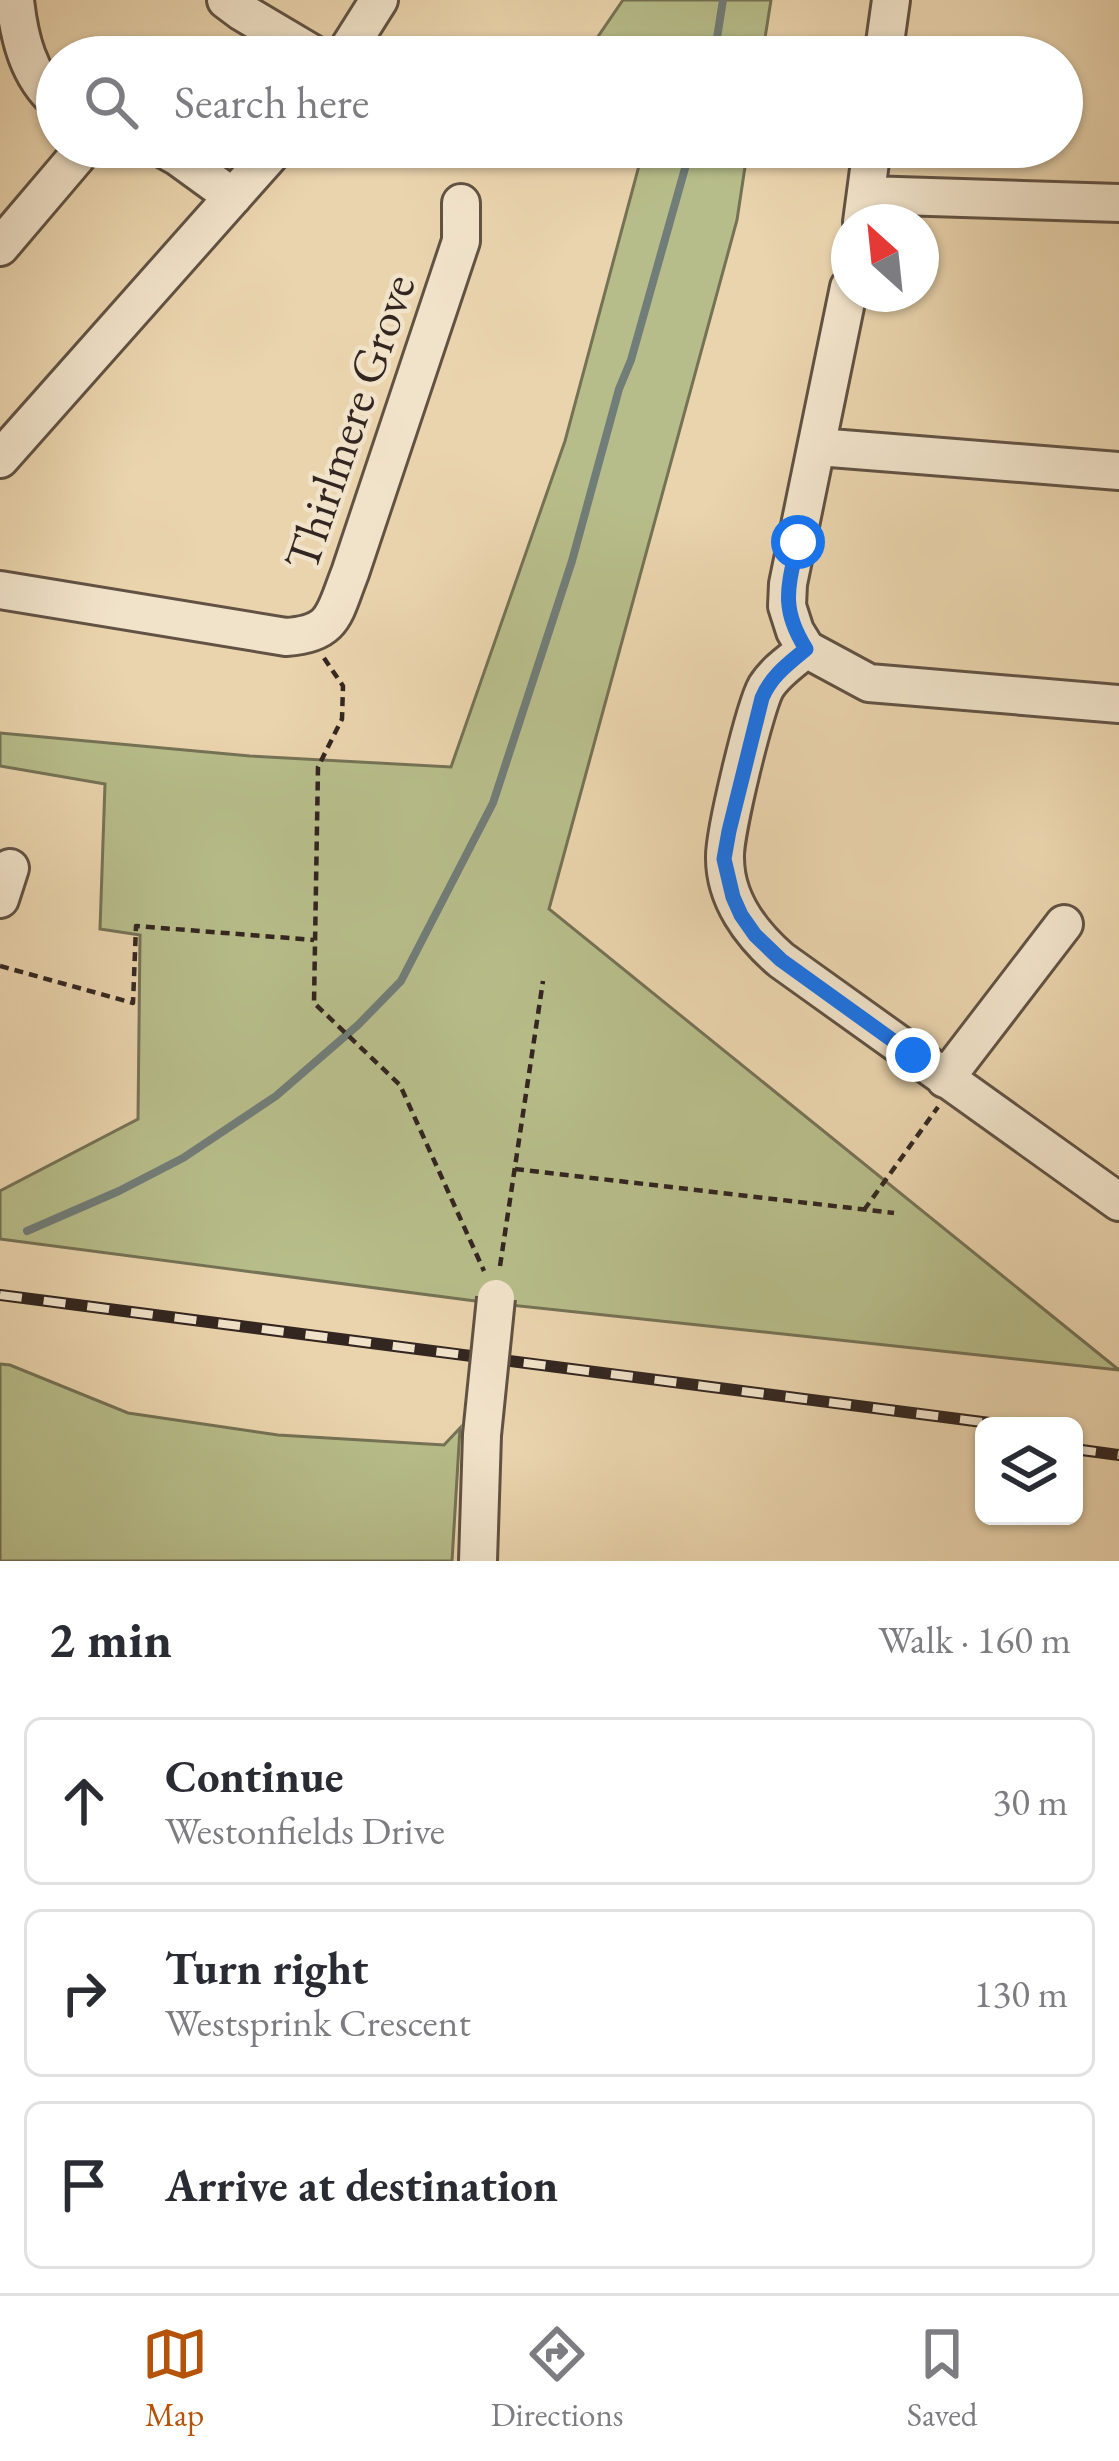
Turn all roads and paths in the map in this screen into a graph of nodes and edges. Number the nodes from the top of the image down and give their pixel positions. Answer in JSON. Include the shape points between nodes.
{"nodes":[{"id":1,"x":226,"y":0,"type":"edge"},
{"id":2,"x":379,"y":0,"type":"edge"},
{"id":3,"x":891,"y":0,"type":"edge"},
{"id":4,"x":10,"y":6,"type":"edge"},
{"id":5,"x":284,"y":36,"type":"edge"},
{"id":6,"x":356,"y":36,"type":"edge"},
{"id":7,"x":886,"y":36,"type":"edge"},
{"id":8,"x":36,"y":74,"type":"edge"},
{"id":9,"x":68,"y":168,"type":"edge"},
{"id":10,"x":193,"y":168,"type":"edge"},
{"id":11,"x":258,"y":168,"type":"edge"},
{"id":12,"x":869,"y":168,"type":"edge"},
{"id":13,"x":232,"y":197,"type":"junction"},
{"id":14,"x":1119,"y":203,"type":"edge"},
{"id":15,"x":865,"y":204,"type":"edge"},
{"id":16,"x":939,"y":207,"type":"edge"},
{"id":17,"x":472,"y":223,"type":"dead end"},
{"id":18,"x":0,"y":247,"type":"edge"},
{"id":19,"x":844,"y":312,"type":"edge"},
{"id":20,"x":818,"y":447,"type":"junction"},
{"id":21,"x":0,"y":459,"type":"edge"},
{"id":22,"x":1119,"y":471,"type":"edge"},
{"id":23,"x":0,"y":590,"type":"edge"},
{"id":24,"x":310,"y":636,"type":"junction"},
{"id":25,"x":806,"y":649,"type":"junction"},
{"id":26,"x":1119,"y":704,"type":"edge"},
{"id":27,"x":1064,"y":924,"type":"dead end"},
{"id":28,"x":314,"y":940,"type":"junction"},
{"id":29,"x":0,"y":966,"type":"edge"},
{"id":30,"x":543,"y":981,"type":"dead end"},
{"id":31,"x":947,"y":1089,"type":"junction"},
{"id":32,"x":515,"y":1169,"type":"junction"},
{"id":33,"x":1119,"y":1202,"type":"edge"},
{"id":34,"x":864,"y":1210,"type":"junction"},
{"id":35,"x":895,"y":1214,"type":"dead end"},
{"id":36,"x":496,"y":1298,"type":"junction"},
{"id":37,"x":478,"y":1561,"type":"edge"}],
"edges":[{"from":1,"to":5,"type":"street"},
{"from":2,"to":6,"type":"street"},
{"from":3,"to":7,"type":"street"},
{"from":4,"to":8,"type":"street"},
{"from":9,"to":18,"type":"street"},
{"from":10,"to":13,"type":"street"},
{"from":11,"to":13,"type":"street"},
{"from":12,"to":15,"type":"street"},
{"from":13,"to":21,"type":"street"},
{"from":14,"to":16,"type":"street"},
{"from":17,"to":24,"type":"street","name":"Thirlmere Grove","via":[[350,573],[328,622]]},
{"from":19,"to":20,"type":"street"},
{"from":20,"to":22,"type":"street"},
{"from":20,"to":25,"type":"street","via":[[788,584],[787,606]]},
{"from":23,"to":24,"type":"street","name":"Thirlmere Grove"},
{"from":24,"to":28,"type":"path","via":[[343,686],[342,718],[318,767]]},
{"from":25,"to":26,"type":"street","via":[[869,683]]},
{"from":25,"to":31,"type":"street","via":[[762,698],[724,859],[733,897],[781,960]]},
{"from":27,"to":31,"type":"street"},
{"from":28,"to":29,"type":"path","via":[[136,926],[134,1003]]},
{"from":28,"to":36,"type":"path","via":[[314,1003],[400,1085]]},
{"from":30,"to":32,"type":"path"},
{"from":31,"to":33,"type":"street"},
{"from":31,"to":34,"type":"path"},
{"from":32,"to":34,"type":"path"},
{"from":32,"to":36,"type":"path"},
{"from":34,"to":35,"type":"path"},
{"from":36,"to":37,"type":"street","bridge":true}]}
